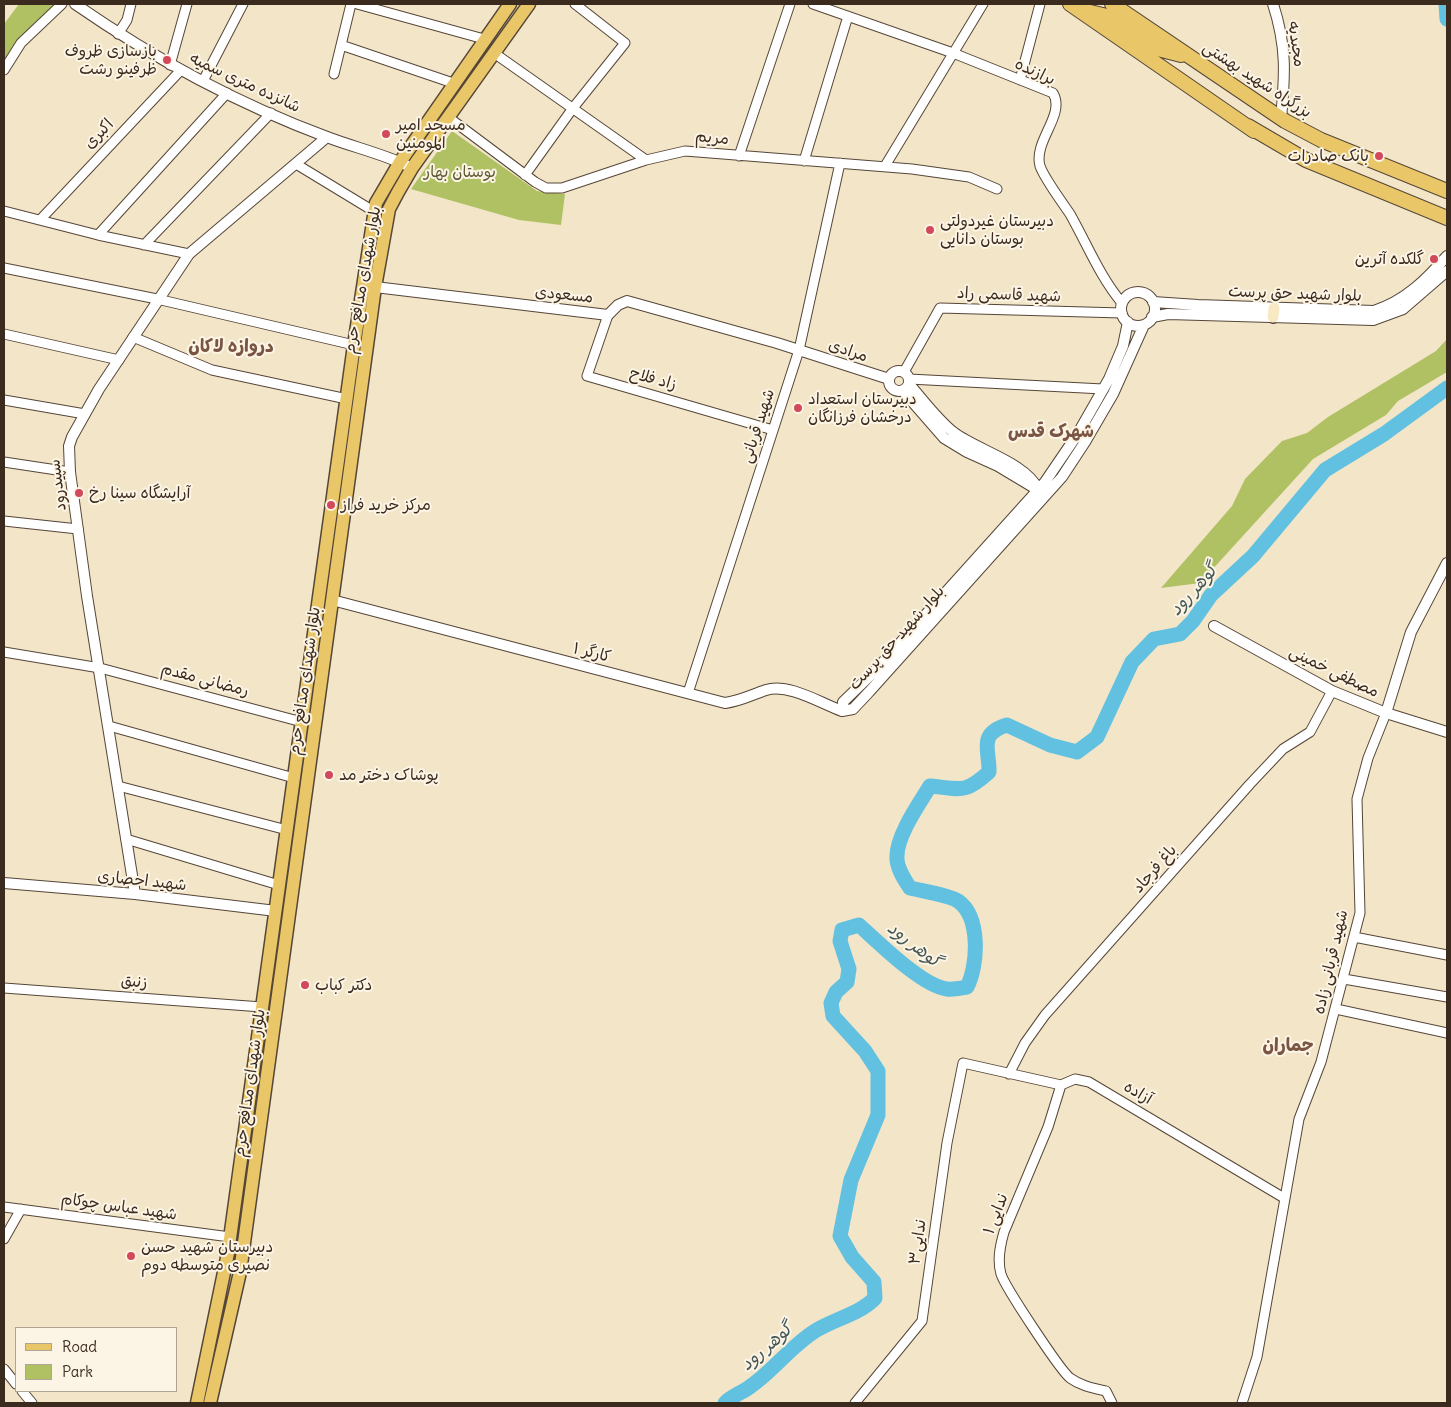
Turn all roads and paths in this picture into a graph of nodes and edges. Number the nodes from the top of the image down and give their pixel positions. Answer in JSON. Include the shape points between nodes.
{"nodes":[{"id":1,"x":62,"y":4,"type":"edge"},
{"id":2,"x":75,"y":4,"type":"edge"},
{"id":3,"x":131,"y":4,"type":"edge"},
{"id":4,"x":187,"y":4,"type":"edge"},
{"id":5,"x":243,"y":4,"type":"edge"},
{"id":6,"x":351,"y":4,"type":"edge"},
{"id":7,"x":357,"y":4,"type":"edge"},
{"id":8,"x":510,"y":4,"type":"edge"},
{"id":9,"x":529,"y":4,"type":"edge"},
{"id":10,"x":575,"y":4,"type":"edge"},
{"id":11,"x":790,"y":4,"type":"edge"},
{"id":12,"x":814,"y":4,"type":"edge"},
{"id":13,"x":983,"y":4,"type":"edge"},
{"id":14,"x":1040,"y":4,"type":"edge"},
{"id":15,"x":1112,"y":4,"type":"edge"},
{"id":16,"x":1265,"y":4,"type":"edge"},
{"id":17,"x":1073,"y":6,"type":"edge"},
{"id":18,"x":1274,"y":8,"type":"edge"},
{"id":19,"x":848,"y":16,"type":"junction"},
{"id":20,"x":1131,"y":31,"type":"junction"},
{"id":21,"x":118,"y":34,"type":"junction"},
{"id":22,"x":484,"y":39,"type":"junction"},
{"id":23,"x":341,"y":45,"type":"junction"},
{"id":24,"x":494,"y":53,"type":"junction"},
{"id":25,"x":953,"y":53,"type":"junction"},
{"id":26,"x":170,"y":65,"type":"junction"},
{"id":27,"x":4,"y":70,"type":"edge"},
{"id":28,"x":181,"y":70,"type":"junction"},
{"id":29,"x":334,"y":74,"type":"dead end"},
{"id":30,"x":1020,"y":80,"type":"junction"},
{"id":31,"x":203,"y":81,"type":"junction"},
{"id":32,"x":453,"y":83,"type":"junction"},
{"id":33,"x":227,"y":93,"type":"junction"},
{"id":34,"x":572,"y":108,"type":"junction"},
{"id":35,"x":271,"y":113,"type":"junction"},
{"id":36,"x":448,"y":117,"type":"junction"},
{"id":37,"x":1281,"y":119,"type":"junction"},
{"id":38,"x":327,"y":137,"type":"junction"},
{"id":39,"x":738,"y":156,"type":"junction"},
{"id":40,"x":646,"y":160,"type":"junction"},
{"id":41,"x":804,"y":161,"type":"junction"},
{"id":42,"x":840,"y":163,"type":"junction"},
{"id":43,"x":296,"y":164,"type":"junction"},
{"id":44,"x":394,"y":164,"type":"junction"},
{"id":45,"x":885,"y":166,"type":"junction"},
{"id":46,"x":412,"y":168,"type":"junction"},
{"id":47,"x":525,"y":175,"type":"junction"},
{"id":48,"x":997,"y":189,"type":"dead end"},
{"id":49,"x":1447,"y":191,"type":"edge"},
{"id":50,"x":4,"y":211,"type":"edge"},
{"id":51,"x":375,"y":212,"type":"junction"},
{"id":52,"x":1447,"y":218,"type":"edge"},
{"id":53,"x":40,"y":220,"type":"junction"},
{"id":54,"x":98,"y":235,"type":"junction"},
{"id":55,"x":144,"y":245,"type":"junction"},
{"id":56,"x":189,"y":254,"type":"junction"},
{"id":57,"x":1447,"y":256,"type":"edge"},
{"id":58,"x":4,"y":268,"type":"edge"},
{"id":59,"x":1447,"y":271,"type":"edge"},
{"id":60,"x":375,"y":287,"type":"junction"},
{"id":61,"x":157,"y":299,"type":"junction"},
{"id":62,"x":1153,"y":302,"type":"junction"},
{"id":63,"x":1122,"y":308,"type":"junction"},
{"id":64,"x":1274,"y":313,"type":"junction"},
{"id":65,"x":608,"y":314,"type":"junction"},
{"id":66,"x":1152,"y":318,"type":"junction"},
{"id":67,"x":1128,"y":322,"type":"junction"},
{"id":68,"x":1144,"y":324,"type":"junction"},
{"id":69,"x":4,"y":334,"type":"edge"},
{"id":70,"x":133,"y":337,"type":"junction"},
{"id":71,"x":354,"y":345,"type":"junction"},
{"id":72,"x":799,"y":350,"type":"junction"},
{"id":73,"x":119,"y":360,"type":"junction"},
{"id":74,"x":889,"y":379,"type":"junction"},
{"id":75,"x":906,"y":382,"type":"junction"},
{"id":76,"x":1103,"y":389,"type":"junction"},
{"id":77,"x":347,"y":399,"type":"junction"},
{"id":78,"x":4,"y":400,"type":"edge"},
{"id":79,"x":85,"y":414,"type":"junction"},
{"id":80,"x":1092,"y":420,"type":"junction"},
{"id":81,"x":773,"y":430,"type":"junction"},
{"id":82,"x":4,"y":462,"type":"edge"},
{"id":83,"x":70,"y":472,"type":"junction"},
{"id":84,"x":1042,"y":493,"type":"junction"},
{"id":85,"x":4,"y":521,"type":"edge"},
{"id":86,"x":78,"y":529,"type":"junction"},
{"id":87,"x":1447,"y":563,"type":"edge"},
{"id":88,"x":332,"y":600,"type":"junction"},
{"id":89,"x":1214,"y":626,"type":"dead end"},
{"id":90,"x":4,"y":652,"type":"edge"},
{"id":91,"x":100,"y":668,"type":"junction"},
{"id":92,"x":1332,"y":691,"type":"junction"},
{"id":93,"x":688,"y":692,"type":"junction"},
{"id":94,"x":842,"y":711,"type":"joint"},
{"id":95,"x":1386,"y":713,"type":"junction"},
{"id":96,"x":302,"y":722,"type":"junction"},
{"id":97,"x":110,"y":726,"type":"junction"},
{"id":98,"x":1447,"y":732,"type":"edge"},
{"id":99,"x":294,"y":778,"type":"junction"},
{"id":100,"x":118,"y":786,"type":"junction"},
{"id":101,"x":287,"y":830,"type":"junction"},
{"id":102,"x":126,"y":839,"type":"junction"},
{"id":103,"x":283,"y":859,"type":"junction"},
{"id":104,"x":296,"y":861,"type":"junction"},
{"id":105,"x":4,"y":882,"type":"edge"},
{"id":106,"x":279,"y":885,"type":"junction"},
{"id":107,"x":135,"y":894,"type":"junction"},
{"id":108,"x":276,"y":911,"type":"junction"},
{"id":109,"x":1354,"y":937,"type":"junction"},
{"id":110,"x":1447,"y":955,"type":"edge"},
{"id":111,"x":1344,"y":978,"type":"junction"},
{"id":112,"x":4,"y":988,"type":"edge"},
{"id":113,"x":1447,"y":997,"type":"edge"},
{"id":114,"x":262,"y":1007,"type":"junction"},
{"id":115,"x":1336,"y":1009,"type":"junction"},
{"id":116,"x":1447,"y":1033,"type":"edge"},
{"id":117,"x":963,"y":1063,"type":"joint"},
{"id":118,"x":1008,"y":1074,"type":"junction"},
{"id":119,"x":1061,"y":1085,"type":"junction"},
{"id":120,"x":1284,"y":1198,"type":"junction"},
{"id":121,"x":4,"y":1207,"type":"edge"},
{"id":122,"x":21,"y":1208,"type":"junction"},
{"id":123,"x":230,"y":1237,"type":"junction"},
{"id":124,"x":4,"y":1239,"type":"edge"},
{"id":125,"x":4,"y":1369,"type":"edge"},
{"id":126,"x":15,"y":1383,"type":"edge"},
{"id":127,"x":23,"y":1392,"type":"edge"},
{"id":128,"x":32,"y":1403,"type":"edge"},
{"id":129,"x":197,"y":1403,"type":"edge"},
{"id":130,"x":210,"y":1403,"type":"edge"},
{"id":131,"x":855,"y":1403,"type":"edge"},
{"id":132,"x":1112,"y":1403,"type":"edge"},
{"id":133,"x":1242,"y":1403,"type":"edge"}],
"edges":[{"from":1,"to":27,"type":"street","via":[[21,43]]},
{"from":2,"to":21,"type":"street","name":"شانزده متری سمیه"},
{"from":3,"to":21,"type":"street","via":[[127,20]]},
{"from":4,"to":26,"type":"street"},
{"from":5,"to":31,"type":"street"},
{"from":6,"to":23,"type":"street"},
{"from":7,"to":22,"type":"street"},
{"from":8,"to":22,"type":"main road","name":"بلوار شهدای مدافع حرم"},
{"from":9,"to":24,"type":"main road","name":"بلوار شهدای مدافع حرم"},
{"from":10,"to":34,"type":"street","via":[[625,43]]},
{"from":11,"to":39,"type":"street"},
{"from":12,"to":19,"type":"street","name":"برازنده"},
{"from":13,"to":25,"type":"street"},
{"from":14,"to":30,"type":"street"},
{"from":15,"to":20,"type":"highway","name":"بزرگراه شهید بهشتی"},
{"from":16,"to":18,"type":"street"},
{"from":17,"to":20,"type":"highway","name":"بزرگراه شهید بهشتی"},
{"from":18,"to":37,"type":"street","name":"مجیدیه","via":[[1286,71]]},
{"from":19,"to":25,"type":"street","name":"برازنده"},
{"from":19,"to":41,"type":"street"},
{"from":20,"to":37,"type":"highway","name":"بزرگراه شهید بهشتی","via":[[1191,58]]},
{"from":20,"to":52,"type":"highway","name":"بزرگراه شهید بهشتی","via":[[1251,129],[1312,163]]},
{"from":21,"to":26,"type":"street","name":"شانزده متری سمیه"},
{"from":22,"to":32,"type":"main road","name":"بلوار شهدای مدافع حرم"},
{"from":23,"to":29,"type":"street"},
{"from":23,"to":32,"type":"street"},
{"from":24,"to":34,"type":"street"},
{"from":24,"to":36,"type":"main road","name":"بلوار شهدای مدافع حرم"},
{"from":25,"to":30,"type":"street","name":"برازنده"},
{"from":25,"to":45,"type":"street"},
{"from":26,"to":28,"type":"street","name":"شانزده متری سمیه"},
{"from":28,"to":31,"type":"street","name":"شانزده متری سمیه"},
{"from":28,"to":53,"type":"street","name":"اکبری"},
{"from":30,"to":63,"type":"street","name":"برازنده","via":[[1053,93],[1056,108],[1040,152],[1040,165]]},
{"from":31,"to":33,"type":"street","name":"شانزده متری سمیه"},
{"from":32,"to":44,"type":"main road","name":"بلوار شهدای مدافع حرم"},
{"from":33,"to":35,"type":"street","name":"شانزده متری سمیه"},
{"from":33,"to":54,"type":"street"},
{"from":34,"to":40,"type":"street"},
{"from":34,"to":47,"type":"street"},
{"from":35,"to":38,"type":"street","name":"شانزده متری سمیه"},
{"from":35,"to":55,"type":"street"},
{"from":36,"to":46,"type":"main road","name":"بلوار شهدای مدافع حرم"},
{"from":36,"to":47,"type":"street","name":"مریم"},
{"from":37,"to":49,"type":"highway","name":"بزرگراه شهید بهشتی","via":[[1321,140]]},
{"from":38,"to":43,"type":"street","name":"سپیدرود"},
{"from":38,"to":44,"type":"street","name":"شانزده متری سمیه"},
{"from":39,"to":40,"type":"street","name":"مریم","via":[[685,151]]},
{"from":39,"to":41,"type":"street","name":"مریم"},
{"from":40,"to":47,"type":"street","name":"مریم","via":[[562,188],[546,188]]},
{"from":41,"to":42,"type":"street","name":"مریم"},
{"from":42,"to":45,"type":"street","name":"مریم"},
{"from":42,"to":72,"type":"street","name":"شهید قربانی"},
{"from":43,"to":51,"type":"street"},
{"from":43,"to":56,"type":"street","name":"سپیدرود"},
{"from":44,"to":46,"type":"street","name":"شانزده متری سمیه"},
{"from":44,"to":51,"type":"main road","name":"بلوار شهدای مدافع حرم"},
{"from":45,"to":48,"type":"street","name":"مریم","via":[[969,177]]},
{"from":46,"to":60,"type":"main road","name":"بلوار شهدای مدافع حرم","via":[[389,209]]},
{"from":50,"to":53,"type":"street"},
{"from":51,"to":71,"type":"main road","name":"بلوار شهدای مدافع حرم"},
{"from":53,"to":54,"type":"street"},
{"from":54,"to":55,"type":"street"},
{"from":55,"to":56,"type":"street"},
{"from":56,"to":61,"type":"street","name":"سپیدرود"},
{"from":57,"to":64,"type":"street","name":"بلوار شهید حق پرست","via":[[1410,293],[1374,311]]},
{"from":58,"to":61,"type":"street"},
{"from":59,"to":64,"type":"street","name":"بلوار شهید حق پرست","via":[[1413,302],[1386,317],[1359,320]]},
{"from":60,"to":65,"type":"street","name":"مسعودی"},
{"from":60,"to":88,"type":"main road","name":"بلوار شهدای مدافع حرم"},
{"from":61,"to":70,"type":"street","name":"سپیدرود"},
{"from":61,"to":71,"type":"street"},
{"from":62,"to":63,"type":"street","via":[[1145,294],[1135,292],[1125,298]]},
{"from":62,"to":64,"type":"street","name":"بلوار شهید حق پرست"},
{"from":62,"to":66,"type":"street"},
{"from":63,"to":67,"type":"street"},
{"from":63,"to":75,"type":"street","name":"شهید قاسمی راد","via":[[940,308]]},
{"from":64,"to":66,"type":"street","name":"بلوار شهید حق پرست","via":[[1168,314]]},
{"from":65,"to":72,"type":"street","name":"مسعودی","via":[[627,301]]},
{"from":65,"to":81,"type":"street","name":"زاد فلاح","via":[[587,376]]},
{"from":66,"to":68,"type":"street"},
{"from":67,"to":68,"type":"street","via":[[1139,326]]},
{"from":67,"to":76,"type":"street","name":"بلوار شهید حق پرست","via":[[1123,346]]},
{"from":68,"to":80,"type":"street","name":"بلوار شهید حق پرست","via":[[1113,394]]},
{"from":69,"to":73,"type":"street"},
{"from":70,"to":73,"type":"street","name":"سپیدرود"},
{"from":70,"to":77,"type":"street","via":[[212,370]]},
{"from":71,"to":77,"type":"main road","name":"بلوار شهدای مدافع حرم"},
{"from":72,"to":74,"type":"street","name":"مرادی"},
{"from":72,"to":81,"type":"street","name":"شهید قربانی"},
{"from":73,"to":79,"type":"street","name":"سپیدرود"},
{"from":74,"to":75,"type":"street","via":[[898,371]]},
{"from":74,"to":75,"type":"street","via":[[891,388],[896,391]]},
{"from":75,"to":76,"type":"street"},
{"from":75,"to":84,"type":"street","via":[[944,438],[1000,462],[1035,482]]},
{"from":76,"to":80,"type":"street","name":"بلوار شهید حق پرست"},
{"from":77,"to":96,"type":"main road","name":"بلوار شهدای مدافع حرم"},
{"from":78,"to":79,"type":"street"},
{"from":79,"to":83,"type":"street","name":"سپیدرود","via":[[69,446]]},
{"from":80,"to":84,"type":"street","name":"بلوار شهید حق پرست"},
{"from":81,"to":93,"type":"street","name":"شهید قربانی"},
{"from":82,"to":83,"type":"street"},
{"from":83,"to":86,"type":"street","name":"سپیدرود"},
{"from":84,"to":94,"type":"street","name":"بلوار شهید حق پرست","via":[[935,612],[843,702]]},
{"from":85,"to":86,"type":"street"},
{"from":86,"to":91,"type":"street","name":"سپیدرود"},
{"from":87,"to":95,"type":"street","name":"شهید قربانی زاده","via":[[1411,632]]},
{"from":88,"to":93,"type":"street","name":"کارگر ۱"},
{"from":88,"to":104,"type":"main road","name":"بلوار شهدای مدافع حرم"},
{"from":89,"to":92,"type":"street","name":"مصطفی خمینی"},
{"from":90,"to":91,"type":"street","name":"رمضانی مقدم"},
{"from":91,"to":96,"type":"street","name":"رمضانی مقدم"},
{"from":91,"to":97,"type":"street","name":"سپیدرود"},
{"from":92,"to":95,"type":"street","name":"مصطفی خمینی"},
{"from":92,"to":118,"type":"street","name":"باغ فرجاد","via":[[1310,732],[1284,750],[1250,784],[1045,1015]]},
{"from":93,"to":94,"type":"street","name":"کارگر ۱","via":[[724,703],[742,701],[768,690],[787,690]]},
{"from":95,"to":98,"type":"street","name":"مصطفی خمینی"},
{"from":95,"to":109,"type":"street","name":"شهید قربانی زاده","via":[[1368,758],[1357,799],[1360,913]]},
{"from":96,"to":99,"type":"main road","name":"بلوار شهدای مدافع حرم"},
{"from":97,"to":99,"type":"street"},
{"from":97,"to":100,"type":"street","name":"سپیدرود"},
{"from":99,"to":101,"type":"main road","name":"بلوار شهدای مدافع حرم"},
{"from":100,"to":101,"type":"street"},
{"from":100,"to":102,"type":"street","name":"سپیدرود"},
{"from":101,"to":103,"type":"main road","name":"بلوار شهدای مدافع حرم"},
{"from":102,"to":106,"type":"street"},
{"from":102,"to":107,"type":"street","name":"سپیدرود"},
{"from":103,"to":104,"type":"main road"},
{"from":103,"to":106,"type":"main road","name":"بلوار شهدای مدافع حرم"},
{"from":104,"to":130,"type":"main road","name":"بلوار شهدای مدافع حرم","via":[[240,1272]]},
{"from":105,"to":107,"type":"street","name":"شهید احصاری"},
{"from":106,"to":108,"type":"main road","name":"بلوار شهدای مدافع حرم"},
{"from":107,"to":108,"type":"street","name":"شهید احصاری"},
{"from":108,"to":114,"type":"main road","name":"بلوار شهدای مدافع حرم"},
{"from":109,"to":110,"type":"street"},
{"from":109,"to":111,"type":"street","name":"شهید قربانی زاده"},
{"from":111,"to":113,"type":"street"},
{"from":111,"to":115,"type":"street","name":"شهید قربانی زاده"},
{"from":112,"to":114,"type":"street","name":"زنبق"},
{"from":114,"to":123,"type":"main road","name":"بلوار شهدای مدافع حرم"},
{"from":115,"to":116,"type":"street"},
{"from":115,"to":120,"type":"street","name":"شهید قربانی زاده","via":[[1321,1062],[1299,1119]]},
{"from":117,"to":118,"type":"street","name":"آزاده"},
{"from":117,"to":131,"type":"street","name":"ندایی۳","via":[[947,1143],[922,1321]]},
{"from":118,"to":119,"type":"street","name":"آزاده"},
{"from":119,"to":120,"type":"street","name":"آزاده","via":[[1075,1079],[1089,1082]]},
{"from":119,"to":132,"type":"street","name":"ندایی ۱","via":[[1048,1127],[1004,1232],[999,1250],[1001,1275],[1069,1377],[1082,1385],[1106,1391]]},
{"from":120,"to":133,"type":"street","name":"شهید قربانی زاده","via":[[1257,1358]]},
{"from":121,"to":122,"type":"street","name":"شهید عباس چوکام"},
{"from":122,"to":123,"type":"street","name":"شهید عباس چوکام"},
{"from":122,"to":124,"type":"street"},
{"from":123,"to":129,"type":"main road","name":"بلوار شهدای مدافع حرم"},
{"from":125,"to":126,"type":"street"},
{"from":127,"to":128,"type":"street"}]}
